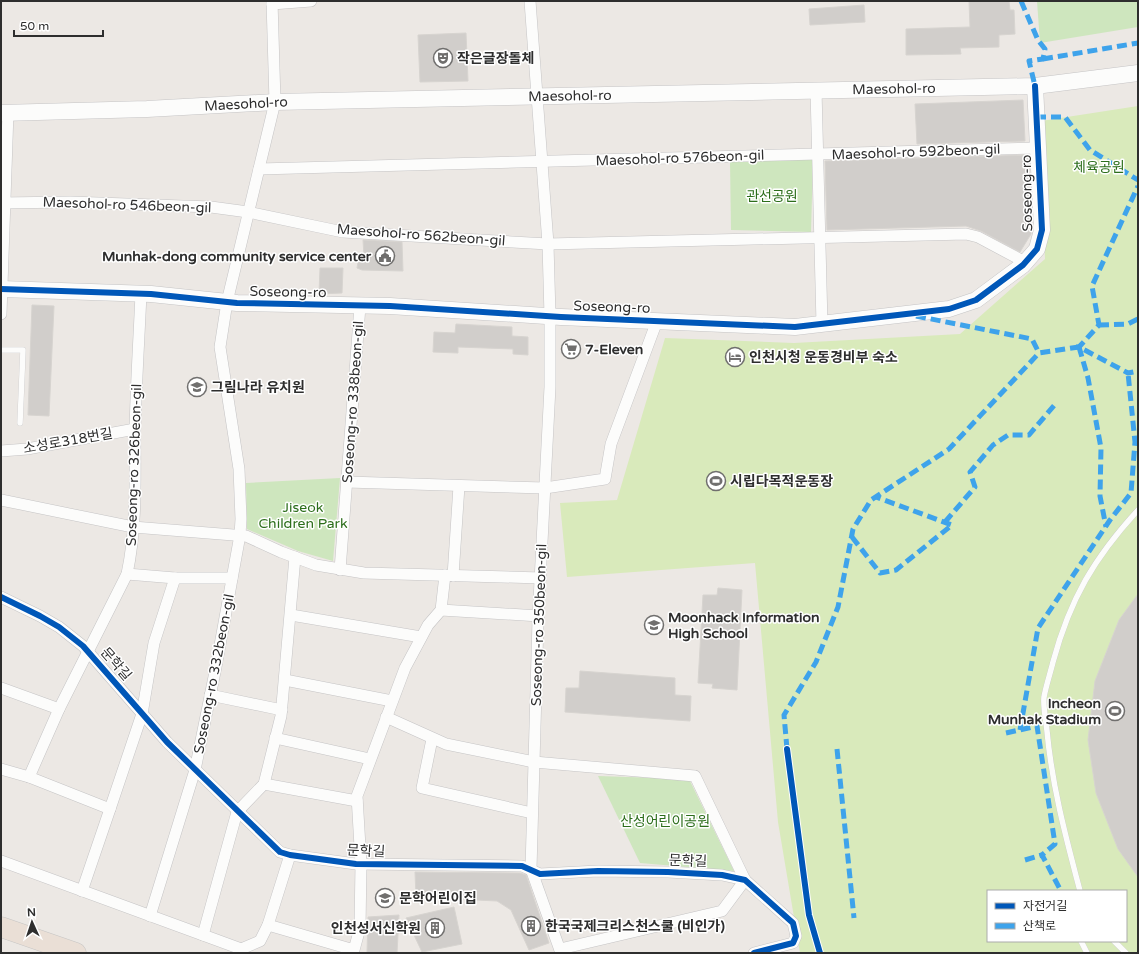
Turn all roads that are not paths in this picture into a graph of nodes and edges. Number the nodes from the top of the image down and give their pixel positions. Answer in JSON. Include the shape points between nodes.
{"nodes":[{"id":1,"x":311,"y":1,"type":"edge"},
{"id":2,"x":530,"y":1,"type":"edge"},
{"id":3,"x":272,"y":3,"type":"edge"},
{"id":4,"x":1138,"y":73,"type":"edge"},
{"id":5,"x":1035,"y":86,"type":"junction"},
{"id":6,"x":816,"y":90,"type":"junction"},
{"id":7,"x":536,"y":96,"type":"junction"},
{"id":8,"x":275,"y":102,"type":"junction"},
{"id":9,"x":4,"y":112,"type":"edge"},
{"id":10,"x":1038,"y":148,"type":"junction"},
{"id":11,"x":818,"y":154,"type":"junction"},
{"id":12,"x":542,"y":162,"type":"junction"},
{"id":13,"x":259,"y":170,"type":"junction"},
{"id":14,"x":3,"y":203,"type":"edge"},
{"id":15,"x":248,"y":212,"type":"junction"},
{"id":16,"x":820,"y":237,"type":"junction"},
{"id":17,"x":548,"y":244,"type":"junction"},
{"id":18,"x":1025,"y":262,"type":"junction"},
{"id":19,"x":2,"y":289,"type":"edge"},
{"id":20,"x":141,"y":294,"type":"junction"},
{"id":21,"x":227,"y":302,"type":"junction"},
{"id":22,"x":360,"y":306,"type":"junction"},
{"id":23,"x":1,"y":314,"type":"edge"},
{"id":24,"x":550,"y":316,"type":"junction"},
{"id":25,"x":657,"y":321,"type":"junction"},
{"id":26,"x":822,"y":324,"type":"junction"},
{"id":27,"x":1,"y":350,"type":"edge"},
{"id":28,"x":20,"y":423,"type":"dead end"},
{"id":29,"x":135,"y":429,"type":"junction"},
{"id":30,"x":1,"y":451,"type":"edge"},
{"id":31,"x":347,"y":482,"type":"junction"},
{"id":32,"x":460,"y":486,"type":"junction"},
{"id":33,"x":545,"y":488,"type":"junction"},
{"id":34,"x":1,"y":500,"type":"edge"},
{"id":35,"x":1138,"y":510,"type":"edge"},
{"id":36,"x":133,"y":527,"type":"junction"},
{"id":37,"x":240,"y":535,"type":"junction"},
{"id":38,"x":296,"y":557,"type":"junction"},
{"id":39,"x":340,"y":570,"type":"junction"},
{"id":40,"x":127,"y":574,"type":"junction"},
{"id":41,"x":449,"y":575,"type":"junction"},
{"id":42,"x":175,"y":578,"type":"junction"},
{"id":43,"x":232,"y":578,"type":"junction"},
{"id":44,"x":541,"y":578,"type":"junction"},
{"id":45,"x":1,"y":597,"type":"edge"},
{"id":46,"x":441,"y":610,"type":"junction"},
{"id":47,"x":291,"y":615,"type":"junction"},
{"id":48,"x":539,"y":616,"type":"junction"},
{"id":49,"x":421,"y":637,"type":"junction"},
{"id":50,"x":88,"y":651,"type":"junction"},
{"id":51,"x":285,"y":680,"type":"junction"},
{"id":52,"x":1,"y":688,"type":"edge"},
{"id":53,"x":210,"y":695,"type":"junction"},
{"id":54,"x":392,"y":701,"type":"junction"},
{"id":55,"x":59,"y":709,"type":"junction"},
{"id":56,"x":282,"y":710,"type":"junction"},
{"id":57,"x":142,"y":714,"type":"junction"},
{"id":58,"x":386,"y":717,"type":"junction"},
{"id":59,"x":275,"y":738,"type":"junction"},
{"id":60,"x":432,"y":739,"type":"junction"},
{"id":61,"x":370,"y":759,"type":"junction"},
{"id":62,"x":534,"y":762,"type":"junction"},
{"id":63,"x":1,"y":769,"type":"edge"},
{"id":64,"x":194,"y":770,"type":"junction"},
{"id":65,"x":28,"y":777,"type":"junction"},
{"id":66,"x":264,"y":784,"type":"junction"},
{"id":67,"x":357,"y":802,"type":"junction"},
{"id":68,"x":110,"y":809,"type":"junction"},
{"id":69,"x":237,"y":812,"type":"junction"},
{"id":70,"x":532,"y":814,"type":"junction"},
{"id":71,"x":290,"y":855,"type":"junction"},
{"id":72,"x":1,"y":861,"type":"edge"},
{"id":73,"x":361,"y":864,"type":"junction"},
{"id":74,"x":531,"y":869,"type":"junction"},
{"id":75,"x":745,"y":880,"type":"junction"},
{"id":76,"x":1080,"y":890,"type":"edge"},
{"id":77,"x":82,"y":891,"type":"junction"},
{"id":78,"x":150,"y":916,"type":"junction"},
{"id":79,"x":268,"y":925,"type":"junction"},
{"id":80,"x":1,"y":927,"type":"edge"},
{"id":81,"x":203,"y":935,"type":"junction"},
{"id":82,"x":1082,"y":942,"type":"edge"},
{"id":83,"x":1115,"y":942,"type":"edge"},
{"id":84,"x":354,"y":951,"type":"edge"},
{"id":85,"x":560,"y":951,"type":"edge"},
{"id":86,"x":76,"y":953,"type":"edge"},
{"id":87,"x":754,"y":953,"type":"edge"},
{"id":88,"x":1087,"y":953,"type":"edge"},
{"id":89,"x":1126,"y":953,"type":"edge"}],
"edges":[{"from":1,"to":3,"type":"street"},
{"from":2,"to":7,"type":"street"},
{"from":3,"to":8,"type":"street"},
{"from":4,"to":5,"type":"street","name":"Maesohol-ro"},
{"from":5,"to":6,"type":"street","name":"Maesohol-ro"},
{"from":5,"to":10,"type":"street","name":"Soseong-ro"},
{"from":6,"to":7,"type":"street","name":"Maesohol-ro"},
{"from":6,"to":11,"type":"street","name":"Maesohol-ro 592beon-gil"},
{"from":7,"to":8,"type":"street","name":"Maesohol-ro"},
{"from":7,"to":12,"type":"street"},
{"from":8,"to":9,"type":"street","name":"Maesohol-ro","via":[[147,109]]},
{"from":8,"to":13,"type":"street"},
{"from":9,"to":14,"type":"street"},
{"from":10,"to":11,"type":"street","name":"Maesohol-ro 592beon-gil"},
{"from":10,"to":18,"type":"street","name":"Soseong-ro","via":[[1042,230],[1037,249]]},
{"from":11,"to":12,"type":"street","name":"Maesohol-ro 576beon-gil"},
{"from":11,"to":16,"type":"street","name":"Maesohol-ro 592beon-gil"},
{"from":12,"to":13,"type":"street"},
{"from":12,"to":17,"type":"street"},
{"from":13,"to":15,"type":"street"},
{"from":14,"to":15,"type":"street","name":"Maesohol-ro 546beon-gil","via":[[70,202],[210,207]]},
{"from":14,"to":19,"type":"street"},
{"from":15,"to":17,"type":"street","name":"Maesohol-ro 562beon-gil","via":[[343,232]]},
{"from":15,"to":21,"type":"street"},
{"from":16,"to":17,"type":"street"},
{"from":16,"to":18,"type":"street","via":[[966,234],[978,237]]},
{"from":16,"to":26,"type":"street","name":"Maesohol-ro 592beon-gil"},
{"from":17,"to":24,"type":"street"},
{"from":18,"to":26,"type":"street","name":"Soseong-ro","via":[[976,300],[950,309]]},
{"from":19,"to":20,"type":"street","name":"Soseong-ro"},
{"from":19,"to":23,"type":"street"},
{"from":20,"to":21,"type":"street","name":"Soseong-ro"},
{"from":20,"to":29,"type":"street","name":"Soseong-ro 326beon-gil"},
{"from":21,"to":22,"type":"street","name":"Soseong-ro"},
{"from":21,"to":37,"type":"street","name":"Soseong-ro 332beon-gil","via":[[220,347],[239,469],[242,519]]},
{"from":22,"to":24,"type":"street","name":"Soseong-ro"},
{"from":22,"to":31,"type":"street","name":"Soseong-ro 338beon-gil"},
{"from":24,"to":25,"type":"street","name":"Soseong-ro"},
{"from":24,"to":33,"type":"street","name":"Soseong-ro 350beon-gil","via":[[550,387]]},
{"from":25,"to":26,"type":"street","name":"Soseong-ro","via":[[794,327]]},
{"from":25,"to":33,"type":"street","via":[[611,444],[605,479]]},
{"from":27,"to":28,"type":"lane","via":[[23,350]]},
{"from":29,"to":30,"type":"street","name":"소성로318번길","via":[[28,449]]},
{"from":29,"to":36,"type":"street","name":"Soseong-ro 326beon-gil","via":[[136,498]]},
{"from":31,"to":32,"type":"street"},
{"from":31,"to":39,"type":"street","name":"Soseong-ro 338beon-gil"},
{"from":32,"to":33,"type":"street"},
{"from":32,"to":41,"type":"street"},
{"from":33,"to":44,"type":"street","name":"Soseong-ro 350beon-gil"},
{"from":34,"to":36,"type":"street"},
{"from":35,"to":76,"type":"lane","via":[[1091,568],[1075,599],[1060,635],[1044,698],[1049,756],[1058,810]]},
{"from":36,"to":37,"type":"street"},
{"from":36,"to":40,"type":"street","name":"Soseong-ro 326beon-gil"},
{"from":37,"to":38,"type":"street"},
{"from":37,"to":43,"type":"street","name":"Soseong-ro 332beon-gil"},
{"from":38,"to":39,"type":"street","via":[[316,565]]},
{"from":38,"to":47,"type":"street"},
{"from":39,"to":41,"type":"street"},
{"from":40,"to":42,"type":"street","name":"Soseong-ro 332beon-gil"},
{"from":40,"to":50,"type":"street","name":"Soseong-ro 326beon-gil"},
{"from":41,"to":44,"type":"street"},
{"from":41,"to":46,"type":"street"},
{"from":42,"to":43,"type":"street","name":"Soseong-ro 332beon-gil"},
{"from":42,"to":57,"type":"street","name":"문학길","via":[[154,643]]},
{"from":43,"to":53,"type":"street","name":"Soseong-ro 332beon-gil"},
{"from":44,"to":48,"type":"street","name":"Soseong-ro 350beon-gil"},
{"from":45,"to":50,"type":"street","name":"문학길","via":[[59,627]]},
{"from":46,"to":48,"type":"street"},
{"from":46,"to":49,"type":"street"},
{"from":47,"to":49,"type":"street"},
{"from":47,"to":51,"type":"street"},
{"from":48,"to":62,"type":"street","name":"Soseong-ro 350beon-gil"},
{"from":49,"to":54,"type":"street"},
{"from":50,"to":55,"type":"street","name":"Soseong-ro 326beon-gil"},
{"from":50,"to":57,"type":"street","name":"문학길"},
{"from":51,"to":54,"type":"street"},
{"from":51,"to":56,"type":"street"},
{"from":52,"to":55,"type":"street"},
{"from":53,"to":56,"type":"street"},
{"from":53,"to":64,"type":"street","name":"Soseong-ro 332beon-gil"},
{"from":54,"to":58,"type":"street"},
{"from":55,"to":65,"type":"street","name":"Soseong-ro 326beon-gil"},
{"from":56,"to":59,"type":"street"},
{"from":57,"to":64,"type":"street","name":"문학길"},
{"from":57,"to":68,"type":"street"},
{"from":58,"to":60,"type":"street"},
{"from":58,"to":61,"type":"street"},
{"from":59,"to":61,"type":"street"},
{"from":59,"to":66,"type":"street"},
{"from":60,"to":62,"type":"street"},
{"from":60,"to":70,"type":"street","via":[[422,788]]},
{"from":61,"to":67,"type":"street"},
{"from":62,"to":70,"type":"street","name":"Soseong-ro 350beon-gil"},
{"from":62,"to":75,"type":"street","via":[[696,776]]},
{"from":63,"to":65,"type":"street"},
{"from":64,"to":69,"type":"street","name":"문학길"},
{"from":64,"to":78,"type":"street","name":"Soseong-ro 332beon-gil"},
{"from":65,"to":68,"type":"street"},
{"from":66,"to":67,"type":"street"},
{"from":66,"to":69,"type":"street"},
{"from":67,"to":73,"type":"street"},
{"from":68,"to":77,"type":"street"},
{"from":69,"to":71,"type":"street","name":"문학길","via":[[280,852]]},
{"from":69,"to":81,"type":"street"},
{"from":70,"to":74,"type":"street","name":"Soseong-ro 350beon-gil"},
{"from":71,"to":73,"type":"street","name":"문학길"},
{"from":71,"to":79,"type":"street"},
{"from":72,"to":77,"type":"street"},
{"from":73,"to":74,"type":"street","name":"문학길","via":[[522,866]]},
{"from":73,"to":84,"type":"street","via":[[360,928]]},
{"from":74,"to":75,"type":"street","name":"문학길","via":[[540,874],[598,871],[722,874]]},
{"from":74,"to":85,"type":"street"},
{"from":75,"to":85,"type":"street","via":[[722,911]]},
{"from":75,"to":87,"type":"street","name":"문학길","via":[[793,923],[796,936],[793,943]]},
{"from":77,"to":78,"type":"street"},
{"from":78,"to":81,"type":"street"},
{"from":79,"to":81,"type":"street","via":[[260,941],[241,949]]},
{"from":79,"to":84,"type":"street"},
{"from":80,"to":86,"type":"highway"},
{"from":82,"to":88,"type":"lane"},
{"from":83,"to":89,"type":"lane"}]}
